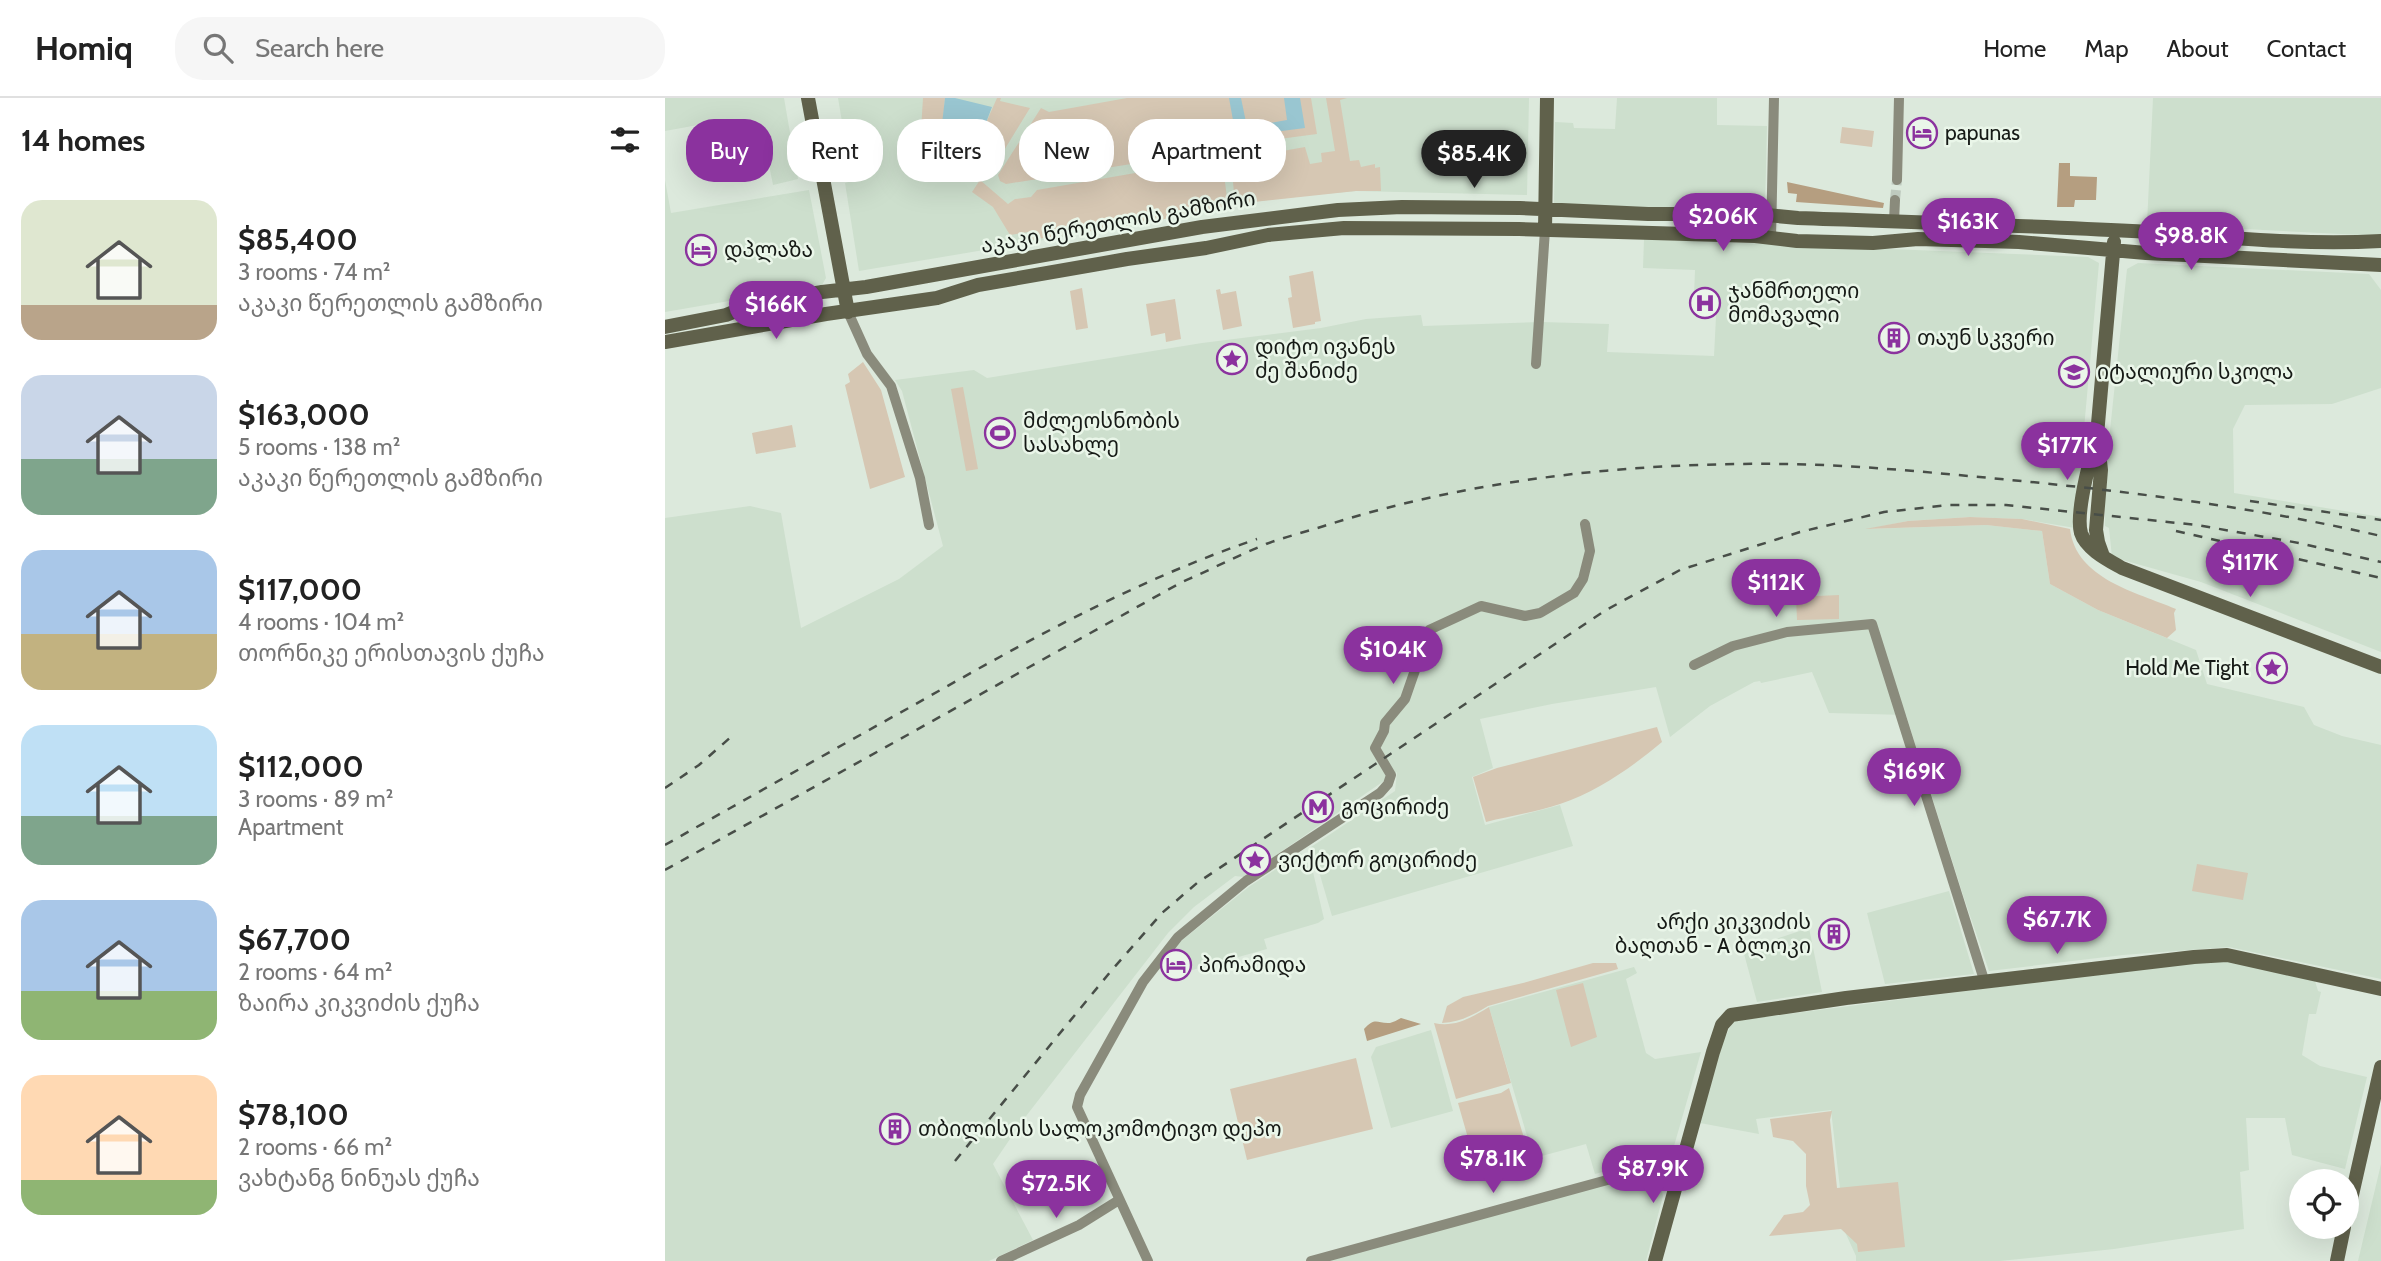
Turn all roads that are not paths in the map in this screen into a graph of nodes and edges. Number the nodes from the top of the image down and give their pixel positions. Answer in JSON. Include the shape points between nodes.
{"nodes":[{"id":1,"x":808,"y":98,"type":"edge"},
{"id":2,"x":1547,"y":98,"type":"edge"},
{"id":3,"x":1775,"y":98,"type":"edge"},
{"id":4,"x":1899,"y":98,"type":"edge"},
{"id":5,"x":1898,"y":180,"type":"tunnel mouth"},
{"id":6,"x":1895,"y":200,"type":"tunnel mouth"},
{"id":7,"x":1546,"y":208,"type":"junction"},
{"id":8,"x":1772,"y":216,"type":"junction"},
{"id":9,"x":1893,"y":221,"type":"junction"},
{"id":10,"x":1545,"y":230,"type":"junction"},
{"id":11,"x":2115,"y":230,"type":"junction"},
{"id":12,"x":1771,"y":238,"type":"junction"},
{"id":13,"x":2381,"y":241,"type":"edge"},
{"id":14,"x":2358,"y":243,"type":"junction"},
{"id":15,"x":2114,"y":250,"type":"junction"},
{"id":16,"x":2379,"y":266,"type":"edge"},
{"id":17,"x":844,"y":290,"type":"junction"},
{"id":18,"x":848,"y":312,"type":"junction"},
{"id":19,"x":665,"y":327,"type":"edge"},
{"id":20,"x":665,"y":342,"type":"edge"},
{"id":21,"x":1537,"y":364,"type":"dead end"},
{"id":22,"x":1584,"y":524,"type":"dead end"},
{"id":23,"x":929,"y":525,"type":"dead end"},
{"id":24,"x":1693,"y":665,"type":"dead end"},
{"id":25,"x":2381,"y":667,"type":"edge"},
{"id":26,"x":1985,"y":983,"type":"junction"},
{"id":27,"x":2381,"y":989,"type":"edge"},
{"id":28,"x":2381,"y":1067,"type":"edge"},
{"id":29,"x":1684,"y":1159,"type":"junction"},
{"id":30,"x":2358,"y":1169,"type":"edge"},
{"id":31,"x":1119,"y":1200,"type":"junction"},
{"id":32,"x":2342,"y":1239,"type":"edge"},
{"id":33,"x":1001,"y":1261,"type":"edge"},
{"id":34,"x":1148,"y":1261,"type":"edge"},
{"id":35,"x":1311,"y":1261,"type":"edge"},
{"id":36,"x":1655,"y":1261,"type":"edge"},
{"id":37,"x":2337,"y":1261,"type":"edge"}],
"edges":[{"from":1,"to":17,"type":"main road"},
{"from":2,"to":7,"type":"main road"},
{"from":3,"to":8,"type":"street"},
{"from":4,"to":5,"type":"street"},
{"from":6,"to":9,"type":"street"},
{"from":7,"to":8,"type":"main road","name":"აკაკი წერეთლის გამზირი"},
{"from":7,"to":10,"type":"main road"},
{"from":7,"to":17,"type":"main road","name":"აკაკი წერეთლის გამზირი","via":[[1392,208],[1286,215]]},
{"from":8,"to":9,"type":"main road","name":"აკაკი წერეთლის გამზირი"},
{"from":8,"to":12,"type":"street"},
{"from":9,"to":11,"type":"main road","name":"აკაკი წერეთლის გამზირი"},
{"from":10,"to":12,"type":"main road","name":"აკაკი წერეთლის გამზირი"},
{"from":10,"to":18,"type":"main road","name":"აკაკი წერეთლის გამზირი","via":[[1390,227],[1303,231],[978,285],[937,298]]},
{"from":10,"to":21,"type":"street"},
{"from":11,"to":14,"type":"main road","name":"აკაკი წერეთლის გამზირი"},
{"from":11,"to":15,"type":"main road"},
{"from":12,"to":15,"type":"main road","name":"აკაკი წერეთლის გამზირი","via":[[1873,243],[1994,241]]},
{"from":13,"to":14,"type":"main road","name":"აკაკი წერეთლის გამზირი"},
{"from":14,"to":16,"type":"main road"},
{"from":15,"to":16,"type":"main road","name":"აკაკი წერეთლის გამზირი"},
{"from":15,"to":25,"type":"main road","via":[[2097,435],[2086,469],[2081,533],[2089,545],[2122,568]]},
{"from":17,"to":18,"type":"main road"},
{"from":17,"to":19,"type":"main road","name":"აკაკი წერეთლის გამზირი","via":[[751,305]]},
{"from":18,"to":20,"type":"main road","name":"აკაკი წერეთლის გამზირი"},
{"from":18,"to":23,"type":"street","via":[[867,354],[891,386],[920,478]]},
{"from":22,"to":31,"type":"street","via":[[1590,551],[1574,593],[1540,613],[1525,616],[1481,606],[1429,630],[1405,699],[1385,723],[1375,748],[1391,775],[1388,784],[1246,881],[1178,937],[1143,982],[1077,1107]]},
{"from":24,"to":26,"type":"street","via":[[1733,646],[1787,632],[1872,624]]},
{"from":26,"to":27,"type":"main road","via":[[2227,955]]},
{"from":26,"to":29,"type":"main road","via":[[1731,1015],[1721,1025]]},
{"from":28,"to":30,"type":"main road"},
{"from":29,"to":35,"type":"street"},
{"from":29,"to":36,"type":"main road"},
{"from":31,"to":33,"type":"street","via":[[1079,1225]]},
{"from":31,"to":34,"type":"street"},
{"from":32,"to":37,"type":"main road"}]}
